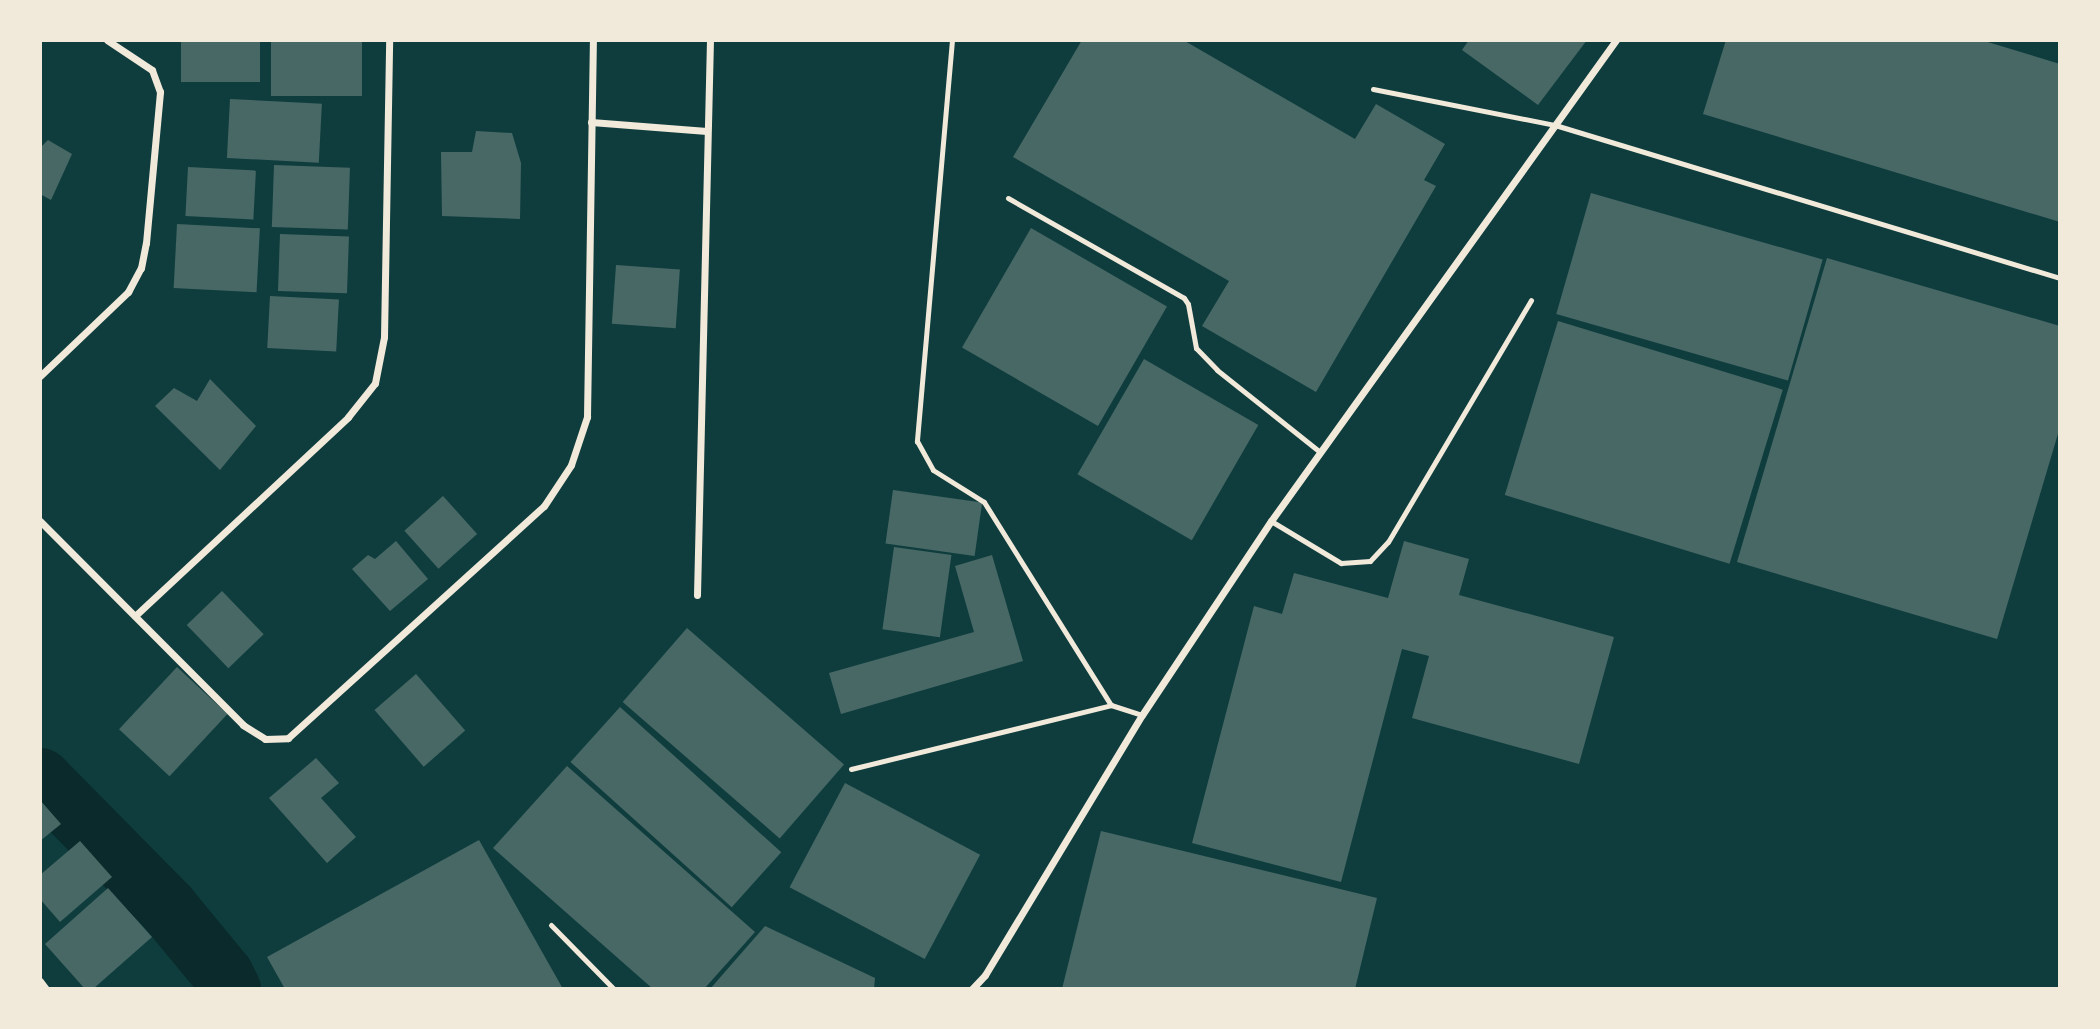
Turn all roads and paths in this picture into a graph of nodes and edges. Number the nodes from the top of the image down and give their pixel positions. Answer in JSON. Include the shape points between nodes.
{"nodes":[{"id":1,"x":107,"y":40,"type":"edge"},
{"id":2,"x":389,"y":40,"type":"edge"},
{"id":3,"x":593,"y":40,"type":"edge"},
{"id":4,"x":710,"y":40,"type":"edge"},
{"id":5,"x":952,"y":40,"type":"edge"},
{"id":6,"x":1616,"y":40,"type":"edge"},
{"id":7,"x":1373,"y":89,"type":"dead end"},
{"id":8,"x":591,"y":122,"type":"junction"},
{"id":9,"x":1555,"y":125,"type":"junction"},
{"id":10,"x":707,"y":131,"type":"junction"},
{"id":11,"x":1008,"y":198,"type":"dead end"},
{"id":12,"x":2060,"y":278,"type":"edge"},
{"id":13,"x":1531,"y":300,"type":"dead end"},
{"id":14,"x":40,"y":376,"type":"edge"},
{"id":15,"x":1320,"y":452,"type":"junction"},
{"id":16,"x":40,"y":521,"type":"edge"},
{"id":17,"x":1271,"y":521,"type":"junction"},
{"id":18,"x":697,"y":595,"type":"dead end"},
{"id":19,"x":136,"y":615,"type":"junction"},
{"id":20,"x":1111,"y":705,"type":"junction"},
{"id":21,"x":1142,"y":715,"type":"junction"},
{"id":22,"x":851,"y":769,"type":"dead end"},
{"id":23,"x":551,"y":925,"type":"dead end"},
{"id":24,"x":40,"y":981,"type":"edge"},
{"id":25,"x":46,"y":989,"type":"edge"},
{"id":26,"x":614,"y":989,"type":"edge"},
{"id":27,"x":972,"y":989,"type":"edge"}],
"edges":[{"from":1,"to":14,"type":"street","via":[[152,70],[160,92],[146,243],[141,268],[128,292]]},
{"from":2,"to":19,"type":"street","via":[[384,337],[375,383],[348,417]]},
{"from":3,"to":8,"type":"street"},
{"from":4,"to":10,"type":"street"},
{"from":5,"to":20,"type":"lane","via":[[917,441],[933,470],[984,502]]},
{"from":6,"to":9,"type":"street"},
{"from":7,"to":9,"type":"lane"},
{"from":8,"to":10,"type":"street"},
{"from":8,"to":19,"type":"street","via":[[587,417],[571,465],[544,506],[288,738],[265,739],[243,725]]},
{"from":9,"to":12,"type":"lane"},
{"from":9,"to":15,"type":"street"},
{"from":10,"to":18,"type":"street"},
{"from":11,"to":15,"type":"lane","via":[[1184,298],[1196,348]]},
{"from":13,"to":17,"type":"lane","via":[[1388,542],[1370,561],[1341,563]]},
{"from":15,"to":17,"type":"street"},
{"from":16,"to":19,"type":"street"},
{"from":17,"to":21,"type":"street"},
{"from":20,"to":21,"type":"lane"},
{"from":20,"to":22,"type":"lane"},
{"from":21,"to":27,"type":"street","via":[[985,975]]},
{"from":23,"to":26,"type":"lane"},
{"from":24,"to":25,"type":"street"}]}
